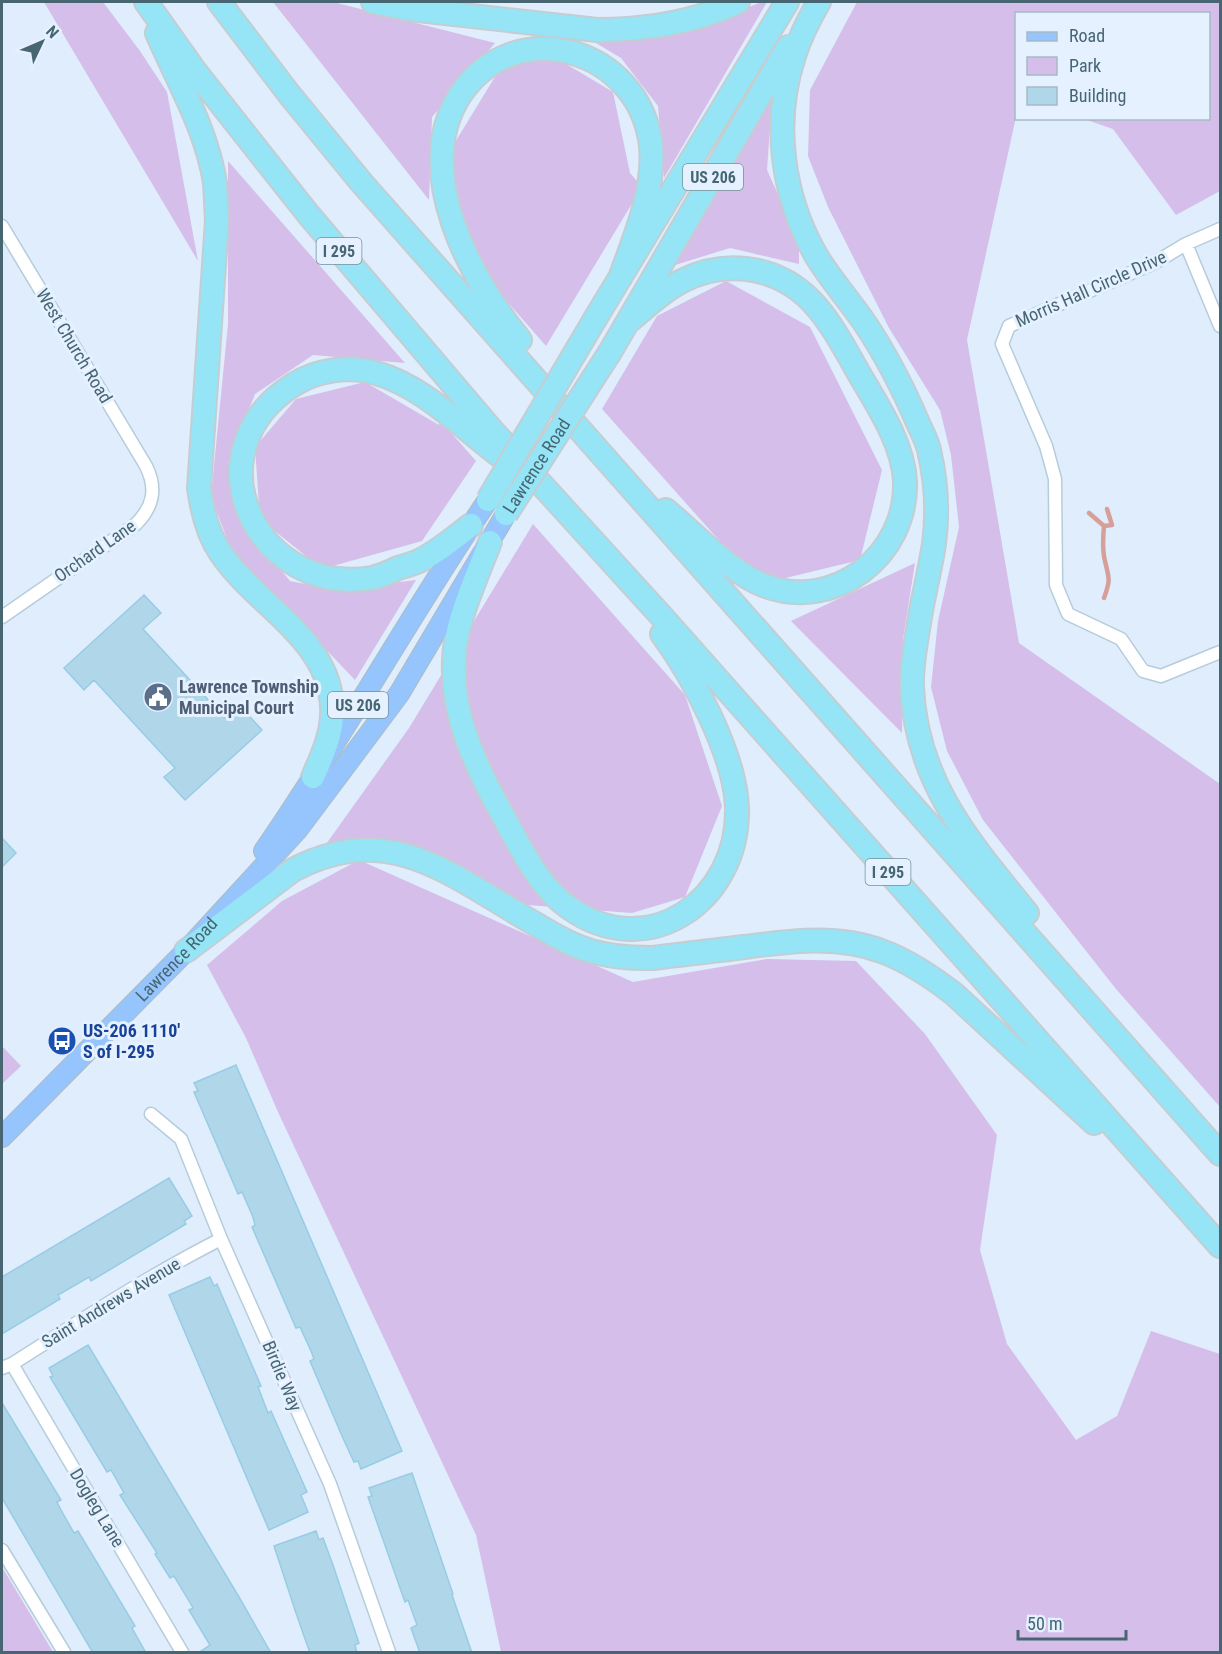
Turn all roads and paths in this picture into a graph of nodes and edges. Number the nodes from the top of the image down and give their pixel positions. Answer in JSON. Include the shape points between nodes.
{"nodes":[{"id":1,"x":144,"y":2,"type":"edge"},
{"id":2,"x":219,"y":2,"type":"edge"},
{"id":3,"x":373,"y":2,"type":"edge"},
{"id":4,"x":738,"y":2,"type":"edge"},
{"id":5,"x":787,"y":2,"type":"edge"},
{"id":6,"x":817,"y":2,"type":"edge"},
{"id":7,"x":2,"y":226,"type":"edge"},
{"id":8,"x":1221,"y":229,"type":"edge"},
{"id":9,"x":1186,"y":244,"type":"junction"},
{"id":10,"x":620,"y":278,"type":"junction"},
{"id":11,"x":628,"y":322,"type":"junction"},
{"id":12,"x":1221,"y":326,"type":"edge"},
{"id":13,"x":557,"y":403,"type":"junction"},
{"id":14,"x":602,"y":455,"type":"junction"},
{"id":15,"x":146,"y":466,"type":"joint"},
{"id":16,"x":547,"y":490,"type":"junction"},
{"id":17,"x":488,"y":500,"type":"joint"},
{"id":18,"x":506,"y":514,"type":"joint"},
{"id":19,"x":471,"y":525,"type":"junction"},
{"id":20,"x":587,"y":535,"type":"junction"},
{"id":21,"x":490,"y":542,"type":"junction"},
{"id":22,"x":2,"y":617,"type":"edge"},
{"id":23,"x":1221,"y":652,"type":"edge"},
{"id":24,"x":313,"y":777,"type":"junction"},
{"id":25,"x":225,"y":908,"type":"junction"},
{"id":26,"x":186,"y":951,"type":"junction"},
{"id":27,"x":151,"y":1114,"type":"dead end"},
{"id":28,"x":1193,"y":1123,"type":"junction"},
{"id":29,"x":2,"y":1137,"type":"edge"},
{"id":30,"x":1221,"y":1154,"type":"edge"},
{"id":31,"x":1188,"y":1210,"type":"junction"},
{"id":32,"x":221,"y":1239,"type":"junction"},
{"id":33,"x":1220,"y":1246,"type":"edge"},
{"id":34,"x":7,"y":1366,"type":"edge"},
{"id":35,"x":2,"y":1550,"type":"edge"},
{"id":36,"x":64,"y":1653,"type":"edge"},
{"id":37,"x":182,"y":1653,"type":"edge"},
{"id":38,"x":389,"y":1653,"type":"edge"}],
"edges":[{"from":1,"to":16,"type":"highway","number":"I 295","via":[[320,229]]},
{"from":1,"to":24,"type":"highway","via":[[194,114],[215,184],[199,488],[202,510],[209,532],[232,569],[309,646],[328,679],[332,696],[329,737]]},
{"from":2,"to":13,"type":"highway","via":[[361,182]]},
{"from":3,"to":4,"type":"highway","via":[[597,30],[627,30],[695,19]]},
{"from":5,"to":10,"type":"highway","name":"Lawrence Road","number":"US 206"},
{"from":6,"to":11,"type":"highway","name":"Lawrence Road","number":"US 206"},
{"from":6,"to":28,"type":"highway","via":[[786,86],[782,145],[786,175],[808,241],[892,369],[928,447],[934,475],[934,543],[912,687],[924,755],[941,797],[970,843]]},
{"from":7,"to":15,"type":"street","name":"West Church Road"},
{"from":8,"to":9,"type":"street","name":"Morris Hall Circle Drive"},
{"from":9,"to":12,"type":"street","name":"Morris Hall Circle Drive"},
{"from":9,"to":23,"type":"street","name":"Morris Hall Circle Drive","via":[[1156,262],[1009,326],[1002,344],[1046,446],[1055,479],[1056,585],[1068,614],[1121,639],[1143,671],[1161,676]]},
{"from":10,"to":13,"type":"highway","via":[[643,208],[651,167],[646,120],[632,93],[603,65],[566,51],[524,52],[489,66],[460,94],[445,129],[447,200],[477,279],[533,356]]},
{"from":10,"to":17,"type":"highway","name":"Lawrence Road","number":"US 206","bridge":true},
{"from":11,"to":14,"type":"highway","via":[[681,281],[699,273],[755,270],[791,284],[806,296],[831,328],[892,436],[905,479],[902,516],[885,550],[857,576],[821,590],[783,591],[764,586],[735,569]]},
{"from":11,"to":18,"type":"highway","name":"Lawrence Road","number":"US 206","bridge":true},
{"from":13,"to":14,"type":"highway"},
{"from":14,"to":28,"type":"highway"},
{"from":15,"to":22,"type":"street","name":"Orchard Lane","via":[[153,490],[145,515]]},
{"from":16,"to":19,"type":"highway","via":[[413,388],[374,372],[335,370],[299,381],[266,407],[244,446],[241,483],[254,523],[274,550],[314,574],[335,579],[376,577],[419,561]]},
{"from":16,"to":20,"type":"highway","number":"I 295"},
{"from":17,"to":19,"type":"main road","name":"Lawrence Road","number":"US 206"},
{"from":18,"to":21,"type":"main road","name":"Lawrence Road","number":"US 206"},
{"from":19,"to":24,"type":"main road","name":"Lawrence Road","number":"US 206"},
{"from":20,"to":21,"type":"highway","via":[[669,644],[695,688],[723,750],[736,795],[734,845],[720,879],[689,910],[648,927],[621,928],[594,922],[557,898],[494,801],[467,741],[454,692],[455,646]]},
{"from":20,"to":31,"type":"highway","number":"I 295"},
{"from":21,"to":25,"type":"main road","name":"Lawrence Road","number":"US 206","via":[[392,703],[298,829]]},
{"from":24,"to":25,"type":"main road","name":"Lawrence Road","number":"US 206"},
{"from":25,"to":26,"type":"main road","name":"Lawrence Road","number":"US 206"},
{"from":26,"to":29,"type":"main road","name":"Lawrence Road","number":"US 206"},
{"from":26,"to":31,"type":"highway","via":[[293,870],[333,853],[374,849],[417,857],[563,940],[605,955],[653,958],[804,939],[858,944],[906,962],[954,994]]},
{"from":27,"to":32,"type":"street","name":"Birdie Way","via":[[181,1139]]},
{"from":28,"to":30,"type":"highway"},
{"from":31,"to":33,"type":"highway","number":"I 295"},
{"from":32,"to":34,"type":"street","name":"Saint Andrews Avenue"},
{"from":32,"to":38,"type":"street","name":"Birdie Way","via":[[330,1484]]},
{"from":34,"to":37,"type":"street","name":"Dogleg Lane"},
{"from":35,"to":36,"type":"street"}]}
